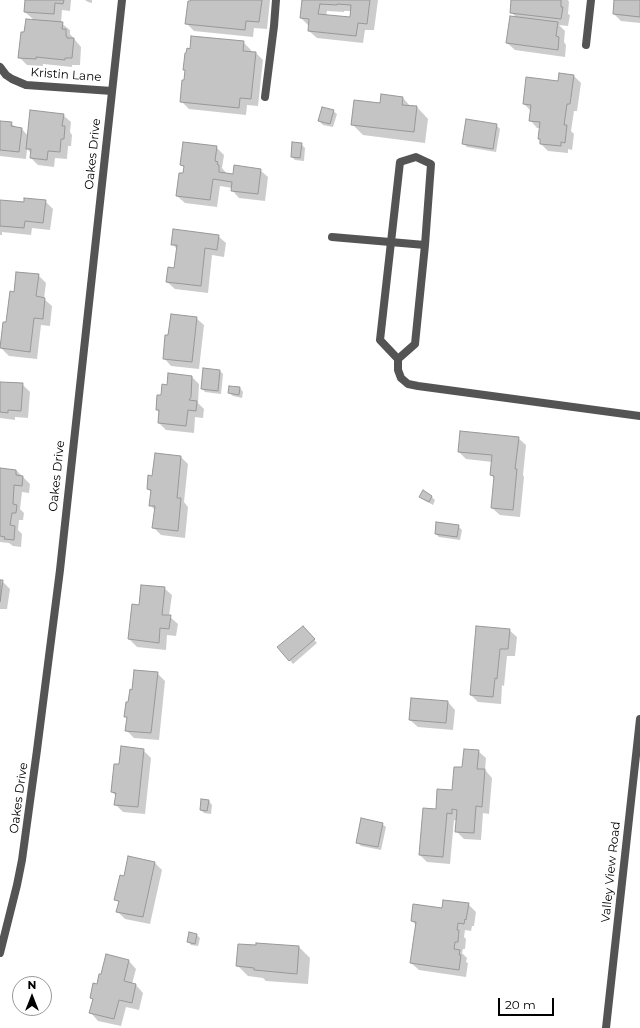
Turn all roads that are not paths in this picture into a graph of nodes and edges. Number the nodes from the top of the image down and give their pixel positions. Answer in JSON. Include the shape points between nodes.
{"nodes":[{"id":1,"x":122,"y":0,"type":"edge"},
{"id":2,"x":276,"y":0,"type":"edge"},
{"id":3,"x":591,"y":0,"type":"edge"},
{"id":4,"x":586,"y":45,"type":"dead end"},
{"id":5,"x":0,"y":67,"type":"edge"},
{"id":6,"x":112,"y":91,"type":"junction"},
{"id":7,"x":265,"y":97,"type":"dead end"},
{"id":8,"x":332,"y":237,"type":"dead end"},
{"id":9,"x":391,"y":243,"type":"junction"},
{"id":10,"x":424,"y":245,"type":"junction"},
{"id":11,"x":398,"y":359,"type":"junction"},
{"id":12,"x":640,"y":416,"type":"edge"},
{"id":13,"x":640,"y":719,"type":"edge"},
{"id":14,"x":0,"y":953,"type":"edge"},
{"id":15,"x":606,"y":1028,"type":"edge"}],
"edges":[{"from":1,"to":6,"type":"street","name":"Oakes Drive"},
{"from":2,"to":7,"type":"street"},
{"from":3,"to":4,"type":"street"},
{"from":5,"to":6,"type":"street","name":"Kristin Lane","via":[[6,75],[26,85]]},
{"from":6,"to":14,"type":"street","name":"Oakes Drive","via":[[38,750],[22,860]]},
{"from":8,"to":9,"type":"street"},
{"from":9,"to":10,"type":"street"},
{"from":9,"to":10,"type":"street","via":[[400,162],[416,157],[431,164]]},
{"from":9,"to":11,"type":"street","via":[[380,340]]},
{"from":10,"to":11,"type":"street","via":[[415,344]]},
{"from":11,"to":12,"type":"street","via":[[401,378],[408,384]]},
{"from":13,"to":15,"type":"street","name":"Valley View Road"}]}
